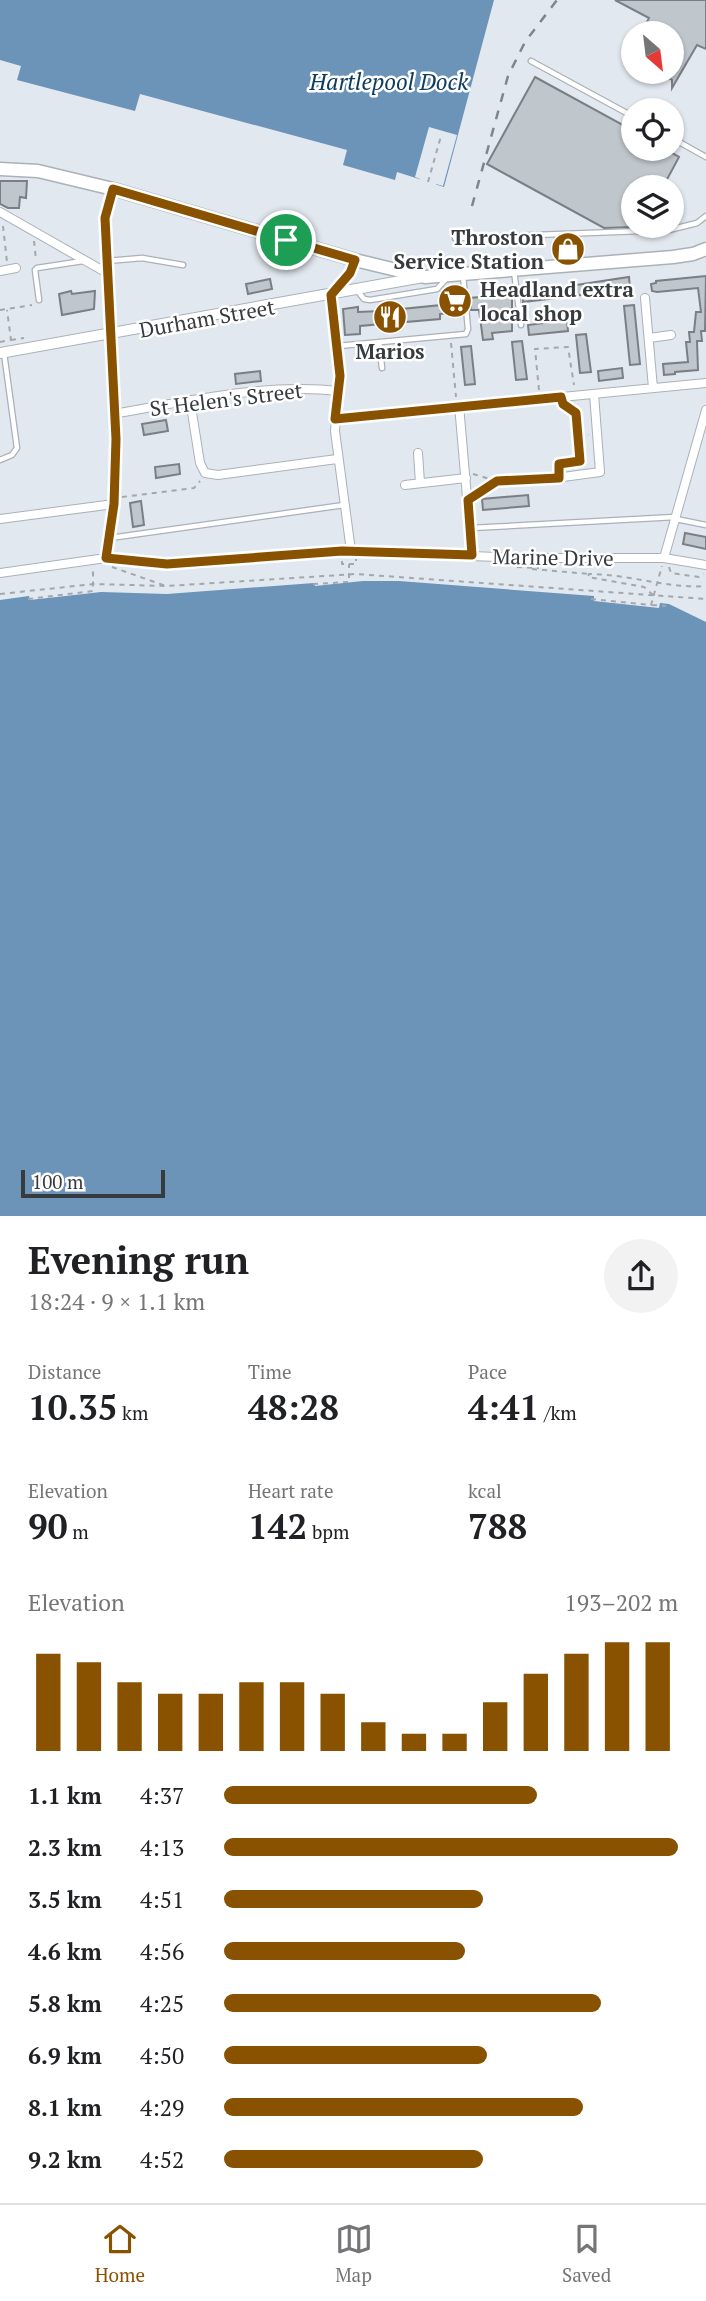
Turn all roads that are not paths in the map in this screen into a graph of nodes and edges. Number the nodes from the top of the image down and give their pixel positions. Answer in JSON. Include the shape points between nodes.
{"nodes":[{"id":1,"x":531,"y":61,"type":"dead end"},
{"id":2,"x":621,"y":110,"type":"edge"},
{"id":3,"x":684,"y":145,"type":"edge"},
{"id":4,"x":706,"y":157,"type":"edge"},
{"id":5,"x":0,"y":169,"type":"edge"},
{"id":6,"x":113,"y":189,"type":"junction"},
{"id":7,"x":1,"y":212,"type":"edge"},
{"id":8,"x":706,"y":216,"type":"edge"},
{"id":9,"x":455,"y":238,"type":"dead end"},
{"id":10,"x":706,"y":249,"type":"edge"},
{"id":11,"x":355,"y":260,"type":"junction"},
{"id":12,"x":83,"y":261,"type":"junction"},
{"id":13,"x":106,"y":261,"type":"junction"},
{"id":14,"x":183,"y":265,"type":"dead end"},
{"id":15,"x":513,"y":270,"type":"junction"},
{"id":16,"x":107,"y":273,"type":"junction"},
{"id":17,"x":456,"y":274,"type":"junction"},
{"id":18,"x":425,"y":277,"type":"junction"},
{"id":19,"x":357,"y":290,"type":"junction"},
{"id":20,"x":331,"y":295,"type":"junction"},
{"id":21,"x":645,"y":298,"type":"dead end"},
{"id":22,"x":39,"y":300,"type":"road end"},
{"id":23,"x":521,"y":325,"type":"dead end"},
{"id":24,"x":111,"y":335,"type":"junction"},
{"id":25,"x":671,"y":335,"type":"dead end"},
{"id":26,"x":649,"y":338,"type":"junction"},
{"id":27,"x":379,"y":342,"type":"junction"},
{"id":28,"x":338,"y":345,"type":"junction"},
{"id":29,"x":2,"y":353,"type":"edge"},
{"id":30,"x":382,"y":368,"type":"dead end"},
{"id":31,"x":706,"y":383,"type":"edge"},
{"id":32,"x":653,"y":388,"type":"junction"},
{"id":33,"x":339,"y":391,"type":"junction"},
{"id":34,"x":594,"y":394,"type":"junction"},
{"id":35,"x":190,"y":400,"type":"junction"},
{"id":36,"x":458,"y":403,"type":"junction"},
{"id":37,"x":706,"y":410,"type":"edge"},
{"id":38,"x":114,"y":414,"type":"junction"},
{"id":39,"x":335,"y":419,"type":"junction"},
{"id":40,"x":418,"y":453,"type":"dead end"},
{"id":41,"x":337,"y":459,"type":"junction"},
{"id":42,"x":0,"y":460,"type":"edge"},
{"id":43,"x":466,"y":475,"type":"junction"},
{"id":44,"x":548,"y":479,"type":"road end"},
{"id":45,"x":421,"y":483,"type":"junction"},
{"id":46,"x":405,"y":485,"type":"dead end"},
{"id":47,"x":114,"y":501,"type":"junction"},
{"id":48,"x":344,"y":505,"type":"junction"},
{"id":49,"x":676,"y":518,"type":"junction"},
{"id":50,"x":0,"y":519,"type":"edge"},
{"id":51,"x":706,"y":525,"type":"edge"},
{"id":52,"x":470,"y":528,"type":"junction"},
{"id":53,"x":109,"y":538,"type":"junction"},
{"id":54,"x":351,"y":551,"type":"junction"},
{"id":55,"x":472,"y":555,"type":"junction"},
{"id":56,"x":106,"y":558,"type":"junction"},
{"id":57,"x":665,"y":562,"type":"junction"},
{"id":58,"x":705,"y":569,"type":"edge"},
{"id":59,"x":0,"y":573,"type":"edge"}],
"edges":[{"from":1,"to":2,"type":"lane"},
{"from":3,"to":4,"type":"lane"},
{"from":5,"to":6,"type":"main road","via":[[38,171]]},
{"from":6,"to":11,"type":"main road"},
{"from":6,"to":13,"type":"street","via":[[105,218]]},
{"from":7,"to":12,"type":"street"},
{"from":8,"to":9,"type":"lane","via":[[669,230]]},
{"from":10,"to":15,"type":"main road","via":[[673,257]]},
{"from":11,"to":18,"type":"main road"},
{"from":11,"to":20,"type":"street"},
{"from":12,"to":16,"type":"street"},
{"from":12,"to":22,"type":"lane","via":[[37,268]]},
{"from":13,"to":14,"type":"lane","via":[[142,258]]},
{"from":13,"to":16,"type":"street"},
{"from":15,"to":17,"type":"main road"},
{"from":15,"to":23,"type":"lane"},
{"from":16,"to":24,"type":"street"},
{"from":17,"to":18,"type":"main road"},
{"from":17,"to":19,"type":"lane","via":[[437,289],[370,300]]},
{"from":17,"to":27,"type":"lane","via":[[466,334]]},
{"from":18,"to":19,"type":"street","name":"Durham Street"},
{"from":19,"to":20,"type":"street","name":"Durham Street"},
{"from":20,"to":24,"type":"street","name":"Durham Street"},
{"from":20,"to":28,"type":"street"},
{"from":21,"to":26,"type":"street"},
{"from":24,"to":29,"type":"street","name":"Durham Street"},
{"from":24,"to":38,"type":"street"},
{"from":25,"to":26,"type":"street"},
{"from":26,"to":32,"type":"street"},
{"from":27,"to":28,"type":"lane"},
{"from":27,"to":30,"type":"lane"},
{"from":28,"to":33,"type":"street"},
{"from":29,"to":42,"type":"lane","via":[[17,448]]},
{"from":31,"to":32,"type":"street"},
{"from":32,"to":34,"type":"street"},
{"from":33,"to":35,"type":"street","name":"St Helen's Street","via":[[300,387]]},
{"from":33,"to":39,"type":"street"},
{"from":34,"to":36,"type":"street"},
{"from":34,"to":44,"type":"street","via":[[600,472]]},
{"from":35,"to":38,"type":"street","name":"St Helen's Street"},
{"from":35,"to":41,"type":"street","via":[[205,474]]},
{"from":36,"to":39,"type":"street"},
{"from":36,"to":43,"type":"street"},
{"from":37,"to":49,"type":"street"},
{"from":38,"to":47,"type":"street"},
{"from":39,"to":41,"type":"street"},
{"from":40,"to":45,"type":"street"},
{"from":41,"to":48,"type":"street"},
{"from":43,"to":45,"type":"street"},
{"from":43,"to":52,"type":"street"},
{"from":45,"to":46,"type":"street"},
{"from":47,"to":50,"type":"street"},
{"from":47,"to":53,"type":"street"},
{"from":48,"to":53,"type":"lane"},
{"from":48,"to":54,"type":"street"},
{"from":49,"to":51,"type":"lane"},
{"from":49,"to":52,"type":"lane"},
{"from":49,"to":57,"type":"street"},
{"from":52,"to":55,"type":"street"},
{"from":53,"to":56,"type":"street"},
{"from":54,"to":55,"type":"street","name":"Marine Drive"},
{"from":54,"to":56,"type":"street","name":"Marine Drive","via":[[195,564]]},
{"from":55,"to":57,"type":"street","name":"Marine Drive"},
{"from":56,"to":59,"type":"street","name":"Marine Drive"},
{"from":57,"to":58,"type":"street","name":"Marine Drive"}]}
